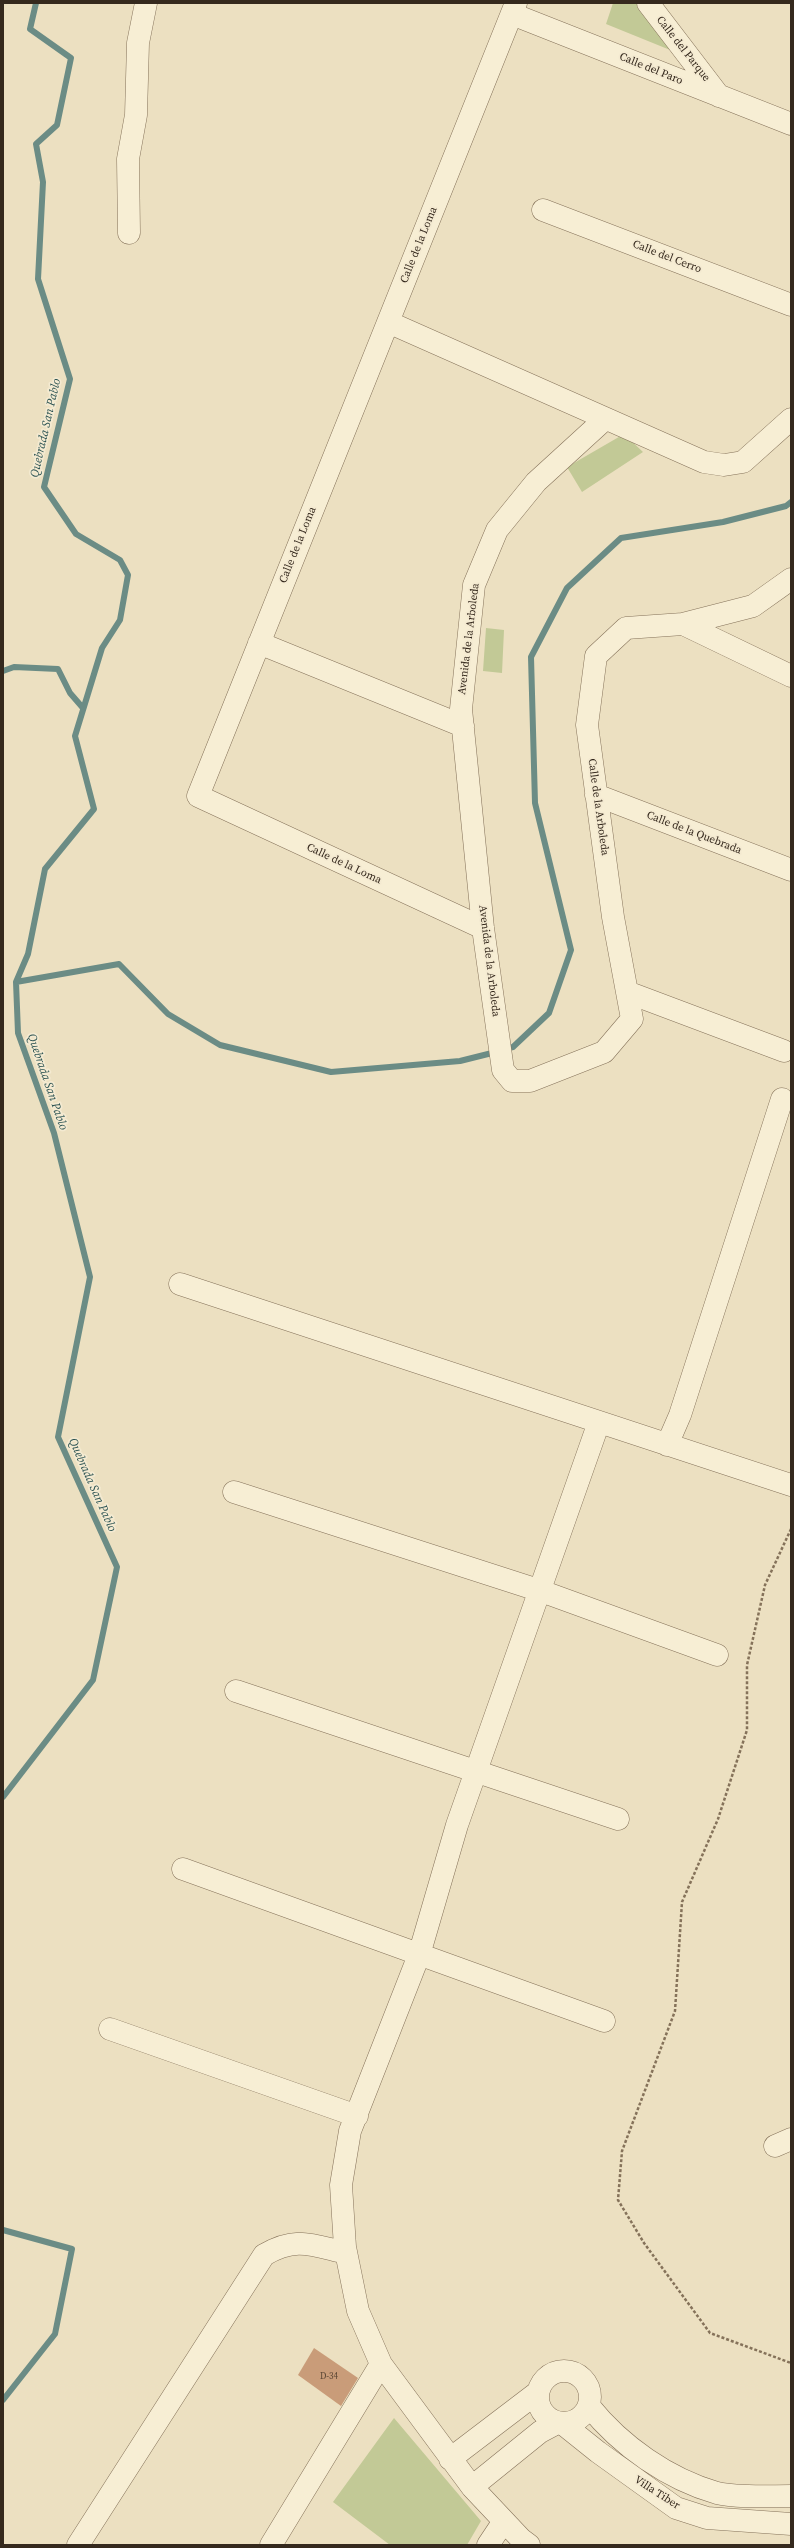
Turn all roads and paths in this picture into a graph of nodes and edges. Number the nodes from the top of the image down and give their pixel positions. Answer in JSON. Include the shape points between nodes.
{"nodes":[{"id":1,"x":146,"y":3,"type":"edge"},
{"id":2,"x":648,"y":3,"type":"edge"},
{"id":3,"x":514,"y":8,"type":"edge"},
{"id":4,"x":719,"y":96,"type":"junction"},
{"id":5,"x":791,"y":124,"type":"edge"},
{"id":6,"x":543,"y":210,"type":"dead end"},
{"id":7,"x":129,"y":233,"type":"dead end"},
{"id":8,"x":791,"y":305,"type":"edge"},
{"id":9,"x":388,"y":322,"type":"junction"},
{"id":10,"x":605,"y":419,"type":"junction"},
{"id":11,"x":791,"y":419,"type":"edge"},
{"id":12,"x":791,"y":579,"type":"edge"},
{"id":13,"x":683,"y":624,"type":"junction"},
{"id":14,"x":259,"y":643,"type":"junction"},
{"id":15,"x":791,"y":676,"type":"edge"},
{"id":16,"x":463,"y":726,"type":"junction"},
{"id":17,"x":596,"y":795,"type":"junction"},
{"id":18,"x":791,"y":870,"type":"edge"},
{"id":19,"x":483,"y":928,"type":"junction"},
{"id":20,"x":627,"y":992,"type":"junction"},
{"id":21,"x":784,"y":1051,"type":"dead end"},
{"id":22,"x":503,"y":1070,"type":"joint"},
{"id":23,"x":782,"y":1099,"type":"dead end"},
{"id":24,"x":180,"y":1284,"type":"dead end"},
{"id":25,"x":599,"y":1422,"type":"junction"},
{"id":26,"x":668,"y":1445,"type":"junction"},
{"id":27,"x":791,"y":1485,"type":"edge"},
{"id":28,"x":234,"y":1492,"type":"dead end"},
{"id":29,"x":791,"y":1529,"type":"edge"},
{"id":30,"x":541,"y":1592,"type":"junction"},
{"id":31,"x":717,"y":1655,"type":"dead end"},
{"id":32,"x":236,"y":1691,"type":"dead end"},
{"id":33,"x":476,"y":1772,"type":"junction"},
{"id":34,"x":618,"y":1819,"type":"dead end"},
{"id":35,"x":183,"y":1869,"type":"dead end"},
{"id":36,"x":419,"y":1955,"type":"junction"},
{"id":37,"x":604,"y":2021,"type":"dead end"},
{"id":38,"x":110,"y":2029,"type":"dead end"},
{"id":39,"x":357,"y":2116,"type":"junction"},
{"id":40,"x":346,"y":2253,"type":"junction"},
{"id":41,"x":381,"y":2364,"type":"junction"},
{"id":42,"x":791,"y":2364,"type":"edge"},
{"id":43,"x":538,"y":2392,"type":"junction"},
{"id":44,"x":589,"y":2406,"type":"junction"},
{"id":45,"x":560,"y":2423,"type":"junction"},
{"id":46,"x":450,"y":2459,"type":"junction"},
{"id":47,"x":472,"y":2487,"type":"junction"},
{"id":48,"x":791,"y":2496,"type":"edge"},
{"id":49,"x":504,"y":2521,"type":"junction"},
{"id":50,"x":791,"y":2524,"type":"edge"},
{"id":51,"x":78,"y":2545,"type":"edge"},
{"id":52,"x":272,"y":2545,"type":"edge"},
{"id":53,"x":488,"y":2545,"type":"edge"},
{"id":54,"x":529,"y":2545,"type":"edge"}],
"edges":[{"from":1,"to":7,"type":"street","via":[[138,43],[136,115],[128,159]]},
{"from":2,"to":4,"type":"street","name":"Calle del Parque"},
{"from":3,"to":4,"type":"street","name":"Calle del Paro"},
{"from":3,"to":9,"type":"street","name":"Calle de la Loma"},
{"from":4,"to":5,"type":"street","name":"Calle del Paro"},
{"from":6,"to":8,"type":"street","name":"Calle del Cerro"},
{"from":9,"to":10,"type":"street"},
{"from":9,"to":14,"type":"street","name":"Calle de la Loma"},
{"from":10,"to":11,"type":"street","via":[[704,462],[724,465],[743,462]]},
{"from":10,"to":16,"type":"street","name":"Avenida de la Arboleda","via":[[536,482],[497,530],[474,585],[461,709]]},
{"from":12,"to":13,"type":"street","name":"Calle de la Arboleda","via":[[753,606]]},
{"from":13,"to":15,"type":"street"},
{"from":13,"to":17,"type":"street","name":"Calle de la Arboleda","via":[[626,628],[596,656],[586,725]]},
{"from":14,"to":16,"type":"street"},
{"from":14,"to":19,"type":"street","name":"Calle de la Loma","via":[[198,796]]},
{"from":16,"to":19,"type":"street","name":"Avenida de la Arboleda"},
{"from":17,"to":18,"type":"street","name":"Calle de la Quebrada"},
{"from":17,"to":20,"type":"street","name":"Calle de la Arboleda","via":[[613,917]]},
{"from":19,"to":22,"type":"street","name":"Avenida de la Arboleda"},
{"from":20,"to":21,"type":"street"},
{"from":20,"to":22,"type":"street","name":"Calle de la Arboleda","via":[[632,1019],[604,1052],[530,1081],[512,1081]]},
{"from":23,"to":26,"type":"street","via":[[680,1415]]},
{"from":24,"to":25,"type":"street"},
{"from":25,"to":26,"type":"street"},
{"from":25,"to":30,"type":"street"},
{"from":26,"to":27,"type":"street"},
{"from":28,"to":30,"type":"street"},
{"from":29,"to":42,"type":"path","via":[[765,1585],[746,1665],[746,1730],[718,1819],[682,1902],[675,2011],[622,2151],[618,2200],[644,2243],[710,2333]]},
{"from":30,"to":31,"type":"street"},
{"from":30,"to":33,"type":"street"},
{"from":32,"to":33,"type":"street"},
{"from":33,"to":34,"type":"street"},
{"from":33,"to":36,"type":"street","via":[[457,1825]]},
{"from":35,"to":36,"type":"street"},
{"from":36,"to":37,"type":"street"},
{"from":36,"to":39,"type":"street"},
{"from":38,"to":39,"type":"street"},
{"from":39,"to":40,"type":"street","via":[[350,2131],[341,2185]]},
{"from":40,"to":41,"type":"street","via":[[358,2311]]},
{"from":40,"to":51,"type":"street","via":[[306,2243],[281,2245],[264,2255]]},
{"from":41,"to":46,"type":"street"},
{"from":41,"to":52,"type":"street"},
{"from":43,"to":44,"type":"street","via":[[541,2383],[548,2376],[557,2372],[571,2372],[584,2379],[589,2387]]},
{"from":43,"to":45,"type":"street","name":"Villa Tiber","via":[[538,2402],[542,2411],[548,2419]]},
{"from":43,"to":46,"type":"street"},
{"from":44,"to":45,"type":"street","via":[[579,2419]]},
{"from":44,"to":48,"type":"street","via":[[602,2422],[634,2450],[678,2478],[719,2493]]},
{"from":45,"to":47,"type":"street","via":[[540,2432]]},
{"from":45,"to":50,"type":"street","name":"Villa Tiber","via":[[676,2508],[706,2518]]},
{"from":46,"to":47,"type":"street"},
{"from":47,"to":49,"type":"street"},
{"from":49,"to":53,"type":"street"},
{"from":49,"to":54,"type":"street"}]}
